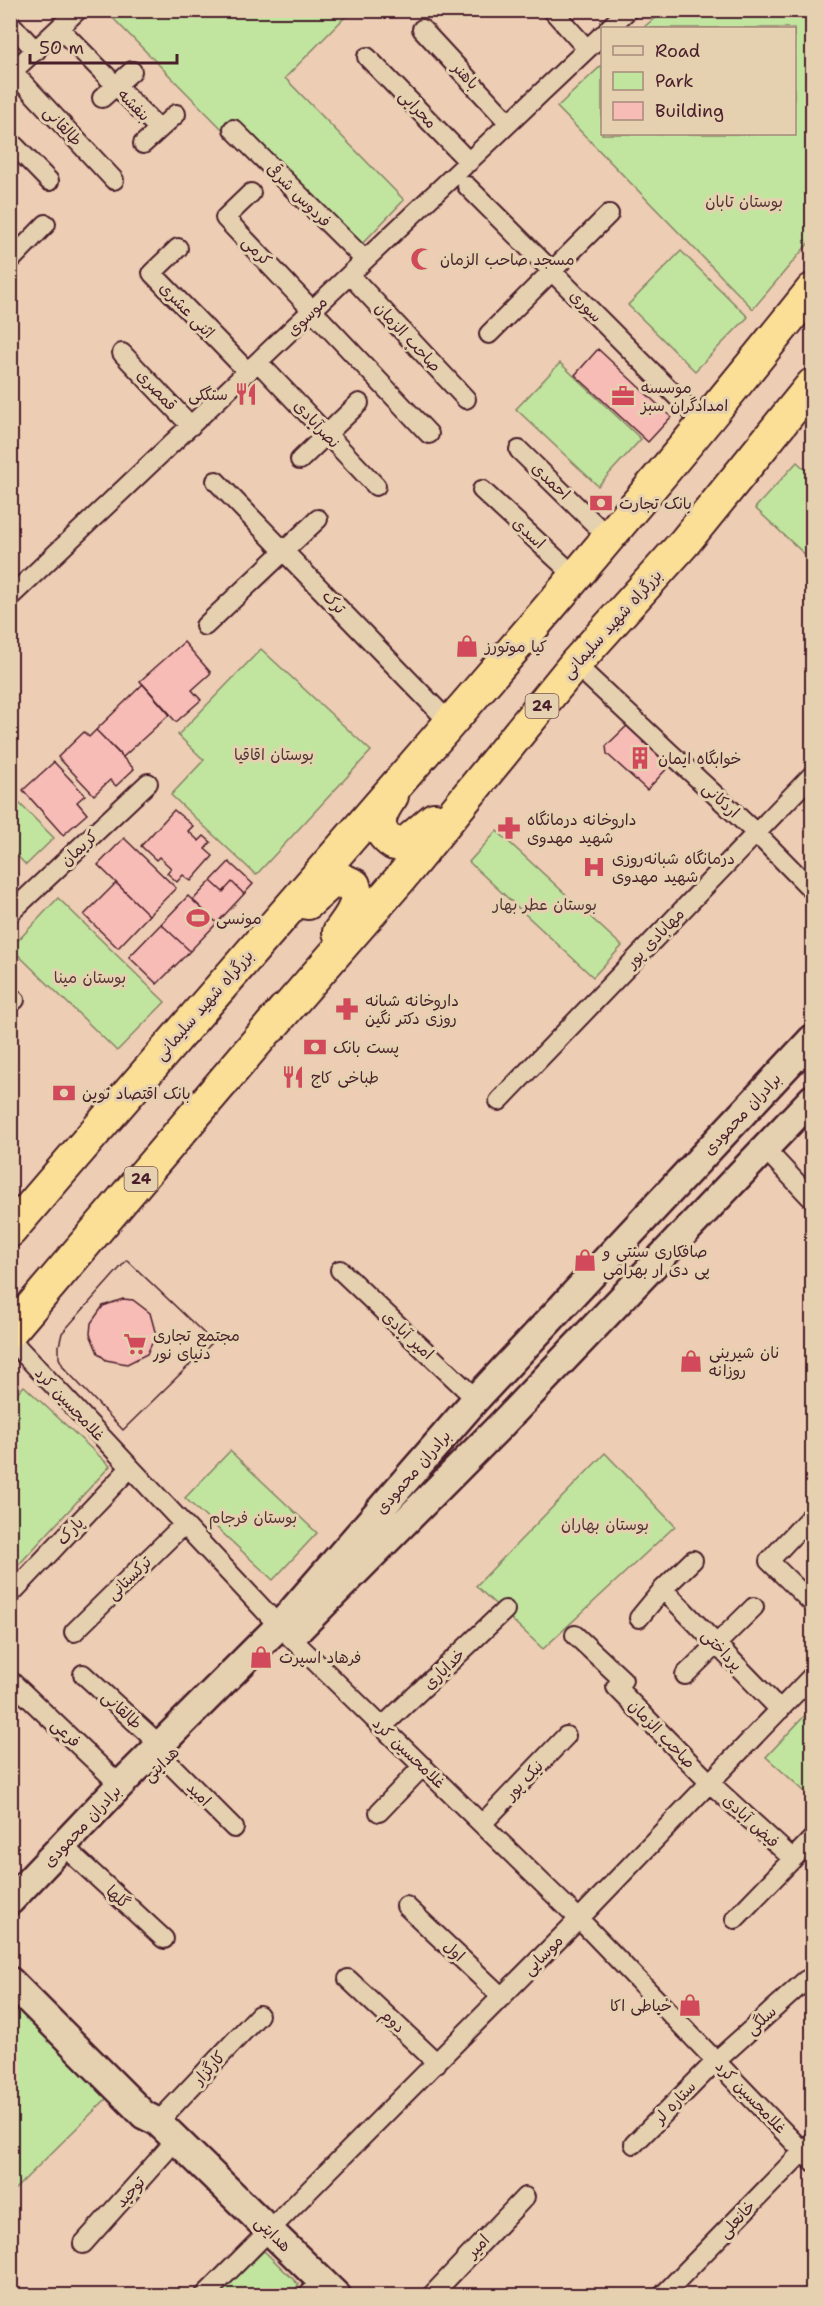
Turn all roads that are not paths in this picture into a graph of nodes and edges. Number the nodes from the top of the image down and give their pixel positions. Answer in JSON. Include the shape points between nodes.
{"nodes":[{"id":1,"x":78,"y":10,"type":"edge"},
{"id":2,"x":552,"y":10,"type":"edge"},
{"id":3,"x":628,"y":10,"type":"edge"},
{"id":4,"x":10,"y":23,"type":"edge"},
{"id":5,"x":610,"y":27,"type":"edge"},
{"id":6,"x":59,"y":28,"type":"junction"},
{"id":7,"x":422,"y":29,"type":"dead end"},
{"id":8,"x":601,"y":36,"type":"edge"},
{"id":9,"x":587,"y":49,"type":"junction"},
{"id":10,"x":36,"y":51,"type":"junction"},
{"id":11,"x":367,"y":57,"type":"dead end"},
{"id":12,"x":132,"y":70,"type":"dead end"},
{"id":13,"x":12,"y":73,"type":"edge"},
{"id":14,"x":108,"y":92,"type":"junction"},
{"id":15,"x":176,"y":114,"type":"dead end"},
{"id":16,"x":510,"y":123,"type":"junction"},
{"id":17,"x":159,"y":129,"type":"junction"},
{"id":18,"x":233,"y":129,"type":"dead end"},
{"id":19,"x":10,"y":141,"type":"edge"},
{"id":20,"x":143,"y":144,"type":"dead end"},
{"id":21,"x":469,"y":162,"type":"junction"},
{"id":22,"x":114,"y":180,"type":"dead end"},
{"id":23,"x":49,"y":181,"type":"dead end"},
{"id":24,"x":466,"y":186,"type":"dead end"},
{"id":25,"x":250,"y":193,"type":"dead end"},
{"id":26,"x":609,"y":214,"type":"dead end"},
{"id":27,"x":46,"y":224,"type":"dead end"},
{"id":28,"x":178,"y":248,"type":"dead end"},
{"id":29,"x":14,"y":249,"type":"edge"},
{"id":30,"x":365,"y":260,"type":"junction"},
{"id":31,"x":551,"y":271,"type":"junction"},
{"id":32,"x":350,"y":275,"type":"junction"},
{"id":33,"x":813,"y":290,"type":"edge"},
{"id":34,"x":314,"y":309,"type":"junction"},
{"id":35,"x":489,"y":334,"type":"dead end"},
{"id":36,"x":122,"y":353,"type":"dead end"},
{"id":37,"x":253,"y":367,"type":"junction"},
{"id":38,"x":813,"y":385,"type":"edge"},
{"id":39,"x":466,"y":399,"type":"dead end"},
{"id":40,"x":359,"y":403,"type":"dead end"},
{"id":41,"x":705,"y":425,"type":"junction"},
{"id":42,"x":191,"y":426,"type":"junction"},
{"id":43,"x":327,"y":434,"type":"junction"},
{"id":44,"x":429,"y":434,"type":"dead end"},
{"id":45,"x":519,"y":450,"type":"dead end"},
{"id":46,"x":300,"y":460,"type":"dead end"},
{"id":47,"x":216,"y":482,"type":"dead end"},
{"id":48,"x":376,"y":486,"type":"dead end"},
{"id":49,"x":482,"y":490,"type":"dead end"},
{"id":50,"x":318,"y":519,"type":"dead end"},
{"id":51,"x":608,"y":537,"type":"junction"},
{"id":52,"x":284,"y":551,"type":"junction"},
{"id":53,"x":576,"y":577,"type":"junction"},
{"id":54,"x":10,"y":597,"type":"edge"},
{"id":55,"x":205,"y":626,"type":"dead end"},
{"id":56,"x":575,"y":664,"type":"junction"},
{"id":57,"x":451,"y":724,"type":"junction"},
{"id":58,"x":494,"y":765,"type":"junction"},
{"id":59,"x":813,"y":775,"type":"edge"},
{"id":60,"x":148,"y":783,"type":"dead end"},
{"id":61,"x":757,"y":834,"type":"junction"},
{"id":62,"x":813,"y":890,"type":"edge"},
{"id":63,"x":10,"y":914,"type":"edge"},
{"id":64,"x":212,"y":995,"type":"junction"},
{"id":65,"x":271,"y":1027,"type":"junction"},
{"id":66,"x":813,"y":1039,"type":"edge"},
{"id":67,"x":813,"y":1099,"type":"edge"},
{"id":68,"x":499,"y":1101,"type":"dead end"},
{"id":69,"x":765,"y":1149,"type":"junction"},
{"id":70,"x":813,"y":1199,"type":"edge"},
{"id":71,"x":10,"y":1231,"type":"edge"},
{"id":72,"x":340,"y":1270,"type":"dead end"},
{"id":73,"x":10,"y":1332,"type":"edge"},
{"id":74,"x":10,"y":1339,"type":"edge"},
{"id":75,"x":476,"y":1399,"type":"junction"},
{"id":76,"x":130,"y":1468,"type":"junction"},
{"id":77,"x":810,"y":1517,"type":"dead end"},
{"id":78,"x":183,"y":1525,"type":"junction"},
{"id":79,"x":693,"y":1560,"type":"dead end"},
{"id":80,"x":663,"y":1589,"type":"junction"},
{"id":81,"x":10,"y":1595,"type":"edge"},
{"id":82,"x":813,"y":1603,"type":"edge"},
{"id":83,"x":754,"y":1607,"type":"dead end"},
{"id":84,"x":505,"y":1610,"type":"dead end"},
{"id":85,"x":639,"y":1618,"type":"dead end"},
{"id":86,"x":285,"y":1631,"type":"junction"},
{"id":87,"x":74,"y":1632,"type":"dead end"},
{"id":88,"x":575,"y":1635,"type":"dead end"},
{"id":89,"x":717,"y":1645,"type":"junction"},
{"id":90,"x":83,"y":1674,"type":"dead end"},
{"id":91,"x":686,"y":1675,"type":"dead end"},
{"id":92,"x":813,"y":1676,"type":"edge"},
{"id":93,"x":12,"y":1682,"type":"edge"},
{"id":94,"x":780,"y":1710,"type":"junction"},
{"id":95,"x":382,"y":1727,"type":"junction"},
{"id":96,"x":566,"y":1736,"type":"dead end"},
{"id":97,"x":163,"y":1752,"type":"junction"},
{"id":98,"x":423,"y":1766,"type":"junction"},
{"id":99,"x":710,"y":1783,"type":"junction"},
{"id":100,"x":120,"y":1785,"type":"junction"},
{"id":101,"x":379,"y":1812,"type":"dead end"},
{"id":102,"x":482,"y":1824,"type":"junction"},
{"id":103,"x":234,"y":1828,"type":"dead end"},
{"id":104,"x":813,"y":1839,"type":"edge"},
{"id":105,"x":73,"y":1855,"type":"junction"},
{"id":106,"x":793,"y":1859,"type":"junction"},
{"id":107,"x":10,"y":1901,"type":"edge"},
{"id":108,"x":406,"y":1906,"type":"dead end"},
{"id":109,"x":735,"y":1918,"type":"dead end"},
{"id":110,"x":579,"y":1919,"type":"junction"},
{"id":111,"x":10,"y":1921,"type":"edge"},
{"id":112,"x":164,"y":1940,"type":"dead end"},
{"id":113,"x":10,"y":1964,"type":"edge"},
{"id":114,"x":348,"y":1979,"type":"dead end"},
{"id":115,"x":806,"y":1980,"type":"dead end"},
{"id":116,"x":10,"y":1981,"type":"edge"},
{"id":117,"x":502,"y":1997,"type":"junction"},
{"id":118,"x":259,"y":2015,"type":"dead end"},
{"id":119,"x":716,"y":2061,"type":"junction"},
{"id":120,"x":437,"y":2063,"type":"junction"},
{"id":121,"x":167,"y":2131,"type":"junction"},
{"id":122,"x":634,"y":2144,"type":"dead end"},
{"id":123,"x":810,"y":2151,"type":"edge"},
{"id":124,"x":525,"y":2197,"type":"dead end"},
{"id":125,"x":271,"y":2231,"type":"junction"},
{"id":126,"x":83,"y":2244,"type":"dead end"},
{"id":127,"x":322,"y":2291,"type":"edge"},
{"id":128,"x":204,"y":2295,"type":"edge"},
{"id":129,"x":431,"y":2295,"type":"edge"},
{"id":130,"x":662,"y":2295,"type":"edge"}],
"edges":[{"from":1,"to":6,"type":"street"},
{"from":2,"to":9,"type":"street"},
{"from":3,"to":5,"type":"street"},
{"from":4,"to":10,"type":"street"},
{"from":6,"to":10,"type":"street"},
{"from":6,"to":14,"type":"street","name":"بنفشه"},
{"from":7,"to":16,"type":"street","name":"باهنر"},
{"from":8,"to":9,"type":"street","name":"موسوی"},
{"from":9,"to":16,"type":"street","name":"موسوی"},
{"from":10,"to":13,"type":"street"},
{"from":11,"to":21,"type":"street","name":"محرابی"},
{"from":12,"to":14,"type":"street"},
{"from":13,"to":22,"type":"street","name":"طالقانی"},
{"from":14,"to":17,"type":"street","name":"بنفشه"},
{"from":15,"to":17,"type":"street"},
{"from":16,"to":21,"type":"street","name":"موسوی"},
{"from":17,"to":20,"type":"street"},
{"from":18,"to":30,"type":"street","name":"فردوس شرقی"},
{"from":19,"to":23,"type":"street"},
{"from":21,"to":30,"type":"street","name":"موسوی"},
{"from":24,"to":31,"type":"street","name":"سوری"},
{"from":25,"to":34,"type":"street","name":"کرمی","via":[[225,218]]},
{"from":26,"to":31,"type":"street"},
{"from":27,"to":29,"type":"street"},
{"from":28,"to":37,"type":"street","name":"اثنی عشری","via":[[152,273]]},
{"from":30,"to":32,"type":"street","name":"موسوی"},
{"from":31,"to":35,"type":"street"},
{"from":31,"to":41,"type":"street","name":"سوری"},
{"from":32,"to":34,"type":"street","name":"موسوی"},
{"from":32,"to":39,"type":"street","name":"صاحب الزمان"},
{"from":33,"to":41,"type":"highway","name":"بزرگراه شهید سلیمانی"},
{"from":34,"to":37,"type":"street","name":"موسوی"},
{"from":34,"to":44,"type":"street"},
{"from":36,"to":42,"type":"street","name":"قمصری"},
{"from":37,"to":42,"type":"street","name":"موسوی"},
{"from":37,"to":43,"type":"street","name":"نصرآبادی"},
{"from":38,"to":56,"type":"highway","name":"بزرگراه شهید سلیمانی","number":"24","via":[[684,543]]},
{"from":40,"to":43,"type":"street"},
{"from":41,"to":51,"type":"highway","name":"بزرگراه شهید سلیمانی"},
{"from":42,"to":54,"type":"street","name":"موسوی"},
{"from":43,"to":46,"type":"street"},
{"from":43,"to":48,"type":"street","name":"نصرآبادی"},
{"from":45,"to":51,"type":"street","name":"احمدی"},
{"from":47,"to":52,"type":"street","name":"ترک"},
{"from":49,"to":53,"type":"street","name":"اسدی"},
{"from":50,"to":52,"type":"street"},
{"from":51,"to":53,"type":"highway","name":"بزرگراه شهید سلیمانی"},
{"from":52,"to":55,"type":"street"},
{"from":52,"to":57,"type":"street","name":"ترک"},
{"from":53,"to":57,"type":"highway","name":"بزرگراه شهید سلیمانی"},
{"from":56,"to":58,"type":"highway","name":"بزرگراه شهید سلیمانی","number":"24"},
{"from":56,"to":61,"type":"street","name":"اردکانی"},
{"from":57,"to":58,"type":"highway","via":[[384,808],[379,825],[383,837],[394,844],[407,842]]},
{"from":57,"to":64,"type":"highway","name":"بزرگراه شهید سلیمانی"},
{"from":58,"to":65,"type":"highway","name":"بزرگراه شهید سلیمانی","number":"24"},
{"from":59,"to":61,"type":"street","name":"مهابادی پور"},
{"from":60,"to":63,"type":"street","name":"کریمان"},
{"from":61,"to":62,"type":"street","name":"اردکانی"},
{"from":61,"to":68,"type":"street","name":"مهابادی پور"},
{"from":64,"to":65,"type":"highway","via":[[329,884],[343,880],[354,885],[358,895],[356,908]]},
{"from":64,"to":71,"type":"highway","name":"بزرگراه شهید سلیمانی"},
{"from":65,"to":73,"type":"highway","number":"24"},
{"from":66,"to":75,"type":"main road","name":"برادران محمودی"},
{"from":67,"to":69,"type":"main road","name":"برادران محمودی"},
{"from":69,"to":70,"type":"street"},
{"from":69,"to":86,"type":"main road","name":"برادران محمودی","via":[[502,1424]]},
{"from":72,"to":75,"type":"street","name":"امیر آبادی"},
{"from":74,"to":76,"type":"street","name":"غلامحسین کرد"},
{"from":75,"to":86,"type":"main road","name":"برادران محمودی"},
{"from":76,"to":78,"type":"street","name":"غلامحسین کرد"},
{"from":76,"to":81,"type":"street","name":"پارک"},
{"from":77,"to":82,"type":"street","via":[[769,1561]]},
{"from":78,"to":86,"type":"street","name":"غلامحسین کرد"},
{"from":78,"to":87,"type":"street","name":"ترکستانی"},
{"from":79,"to":80,"type":"street"},
{"from":80,"to":85,"type":"street"},
{"from":80,"to":89,"type":"street","name":"پرداختی"},
{"from":83,"to":89,"type":"street"},
{"from":84,"to":95,"type":"street","name":"خدایاری"},
{"from":86,"to":95,"type":"street","name":"غلامحسین کرد"},
{"from":86,"to":97,"type":"main road","name":"هدایتی"},
{"from":88,"to":99,"type":"street","name":"صاحب الزمان","via":[[623,1680],[616,1686]]},
{"from":89,"to":91,"type":"street"},
{"from":89,"to":94,"type":"street","name":"پرداختی"},
{"from":90,"to":97,"type":"street","name":"طالقانی"},
{"from":92,"to":94,"type":"street","name":"موسایی"},
{"from":93,"to":100,"type":"street","name":"فرعی"},
{"from":94,"to":99,"type":"street","name":"موسایی"},
{"from":95,"to":98,"type":"street","name":"غلامحسین کرد"},
{"from":96,"to":102,"type":"street","name":"نیک پور"},
{"from":97,"to":100,"type":"main road","name":"برادران محمودی"},
{"from":97,"to":103,"type":"street","name":"امید"},
{"from":97,"to":105,"type":"main road","name":"هدایتی"},
{"from":98,"to":101,"type":"street"},
{"from":98,"to":102,"type":"street","name":"غلامحسین کرد"},
{"from":99,"to":106,"type":"street","name":"فیض آبادی"},
{"from":99,"to":110,"type":"street","name":"موسایی"},
{"from":100,"to":107,"type":"main road","name":"برادران محمودی"},
{"from":102,"to":110,"type":"street","name":"غلامحسین کرد"},
{"from":104,"to":106,"type":"street"},
{"from":105,"to":111,"type":"main road","name":"هدایتی"},
{"from":105,"to":112,"type":"street","name":"گلها"},
{"from":106,"to":109,"type":"street"},
{"from":108,"to":117,"type":"street","name":"اول"},
{"from":110,"to":117,"type":"street","name":"موسایی"},
{"from":110,"to":119,"type":"street","name":"غلامحسین کرد"},
{"from":113,"to":121,"type":"main road","name":"هدایتی","via":[[156,2106]]},
{"from":114,"to":120,"type":"street","name":"دوم"},
{"from":115,"to":119,"type":"street","name":"سلگی"},
{"from":116,"to":121,"type":"main road","name":"هدایتی","via":[[144,2115]]},
{"from":117,"to":120,"type":"street","name":"موسایی"},
{"from":118,"to":121,"type":"street","name":"کارگزار"},
{"from":119,"to":122,"type":"street","name":"ستاره لر"},
{"from":119,"to":123,"type":"street","name":"غلامحسین کرد"},
{"from":120,"to":125,"type":"street","name":"موسایی"},
{"from":121,"to":125,"type":"main road","name":"هدایتی"},
{"from":121,"to":126,"type":"street","name":"توحید"},
{"from":123,"to":130,"type":"street","name":"خانعلی"},
{"from":124,"to":129,"type":"street","name":"امیر"},
{"from":125,"to":127,"type":"main road","name":"هدایتی"},
{"from":125,"to":128,"type":"street","name":"موسایی"}]}
